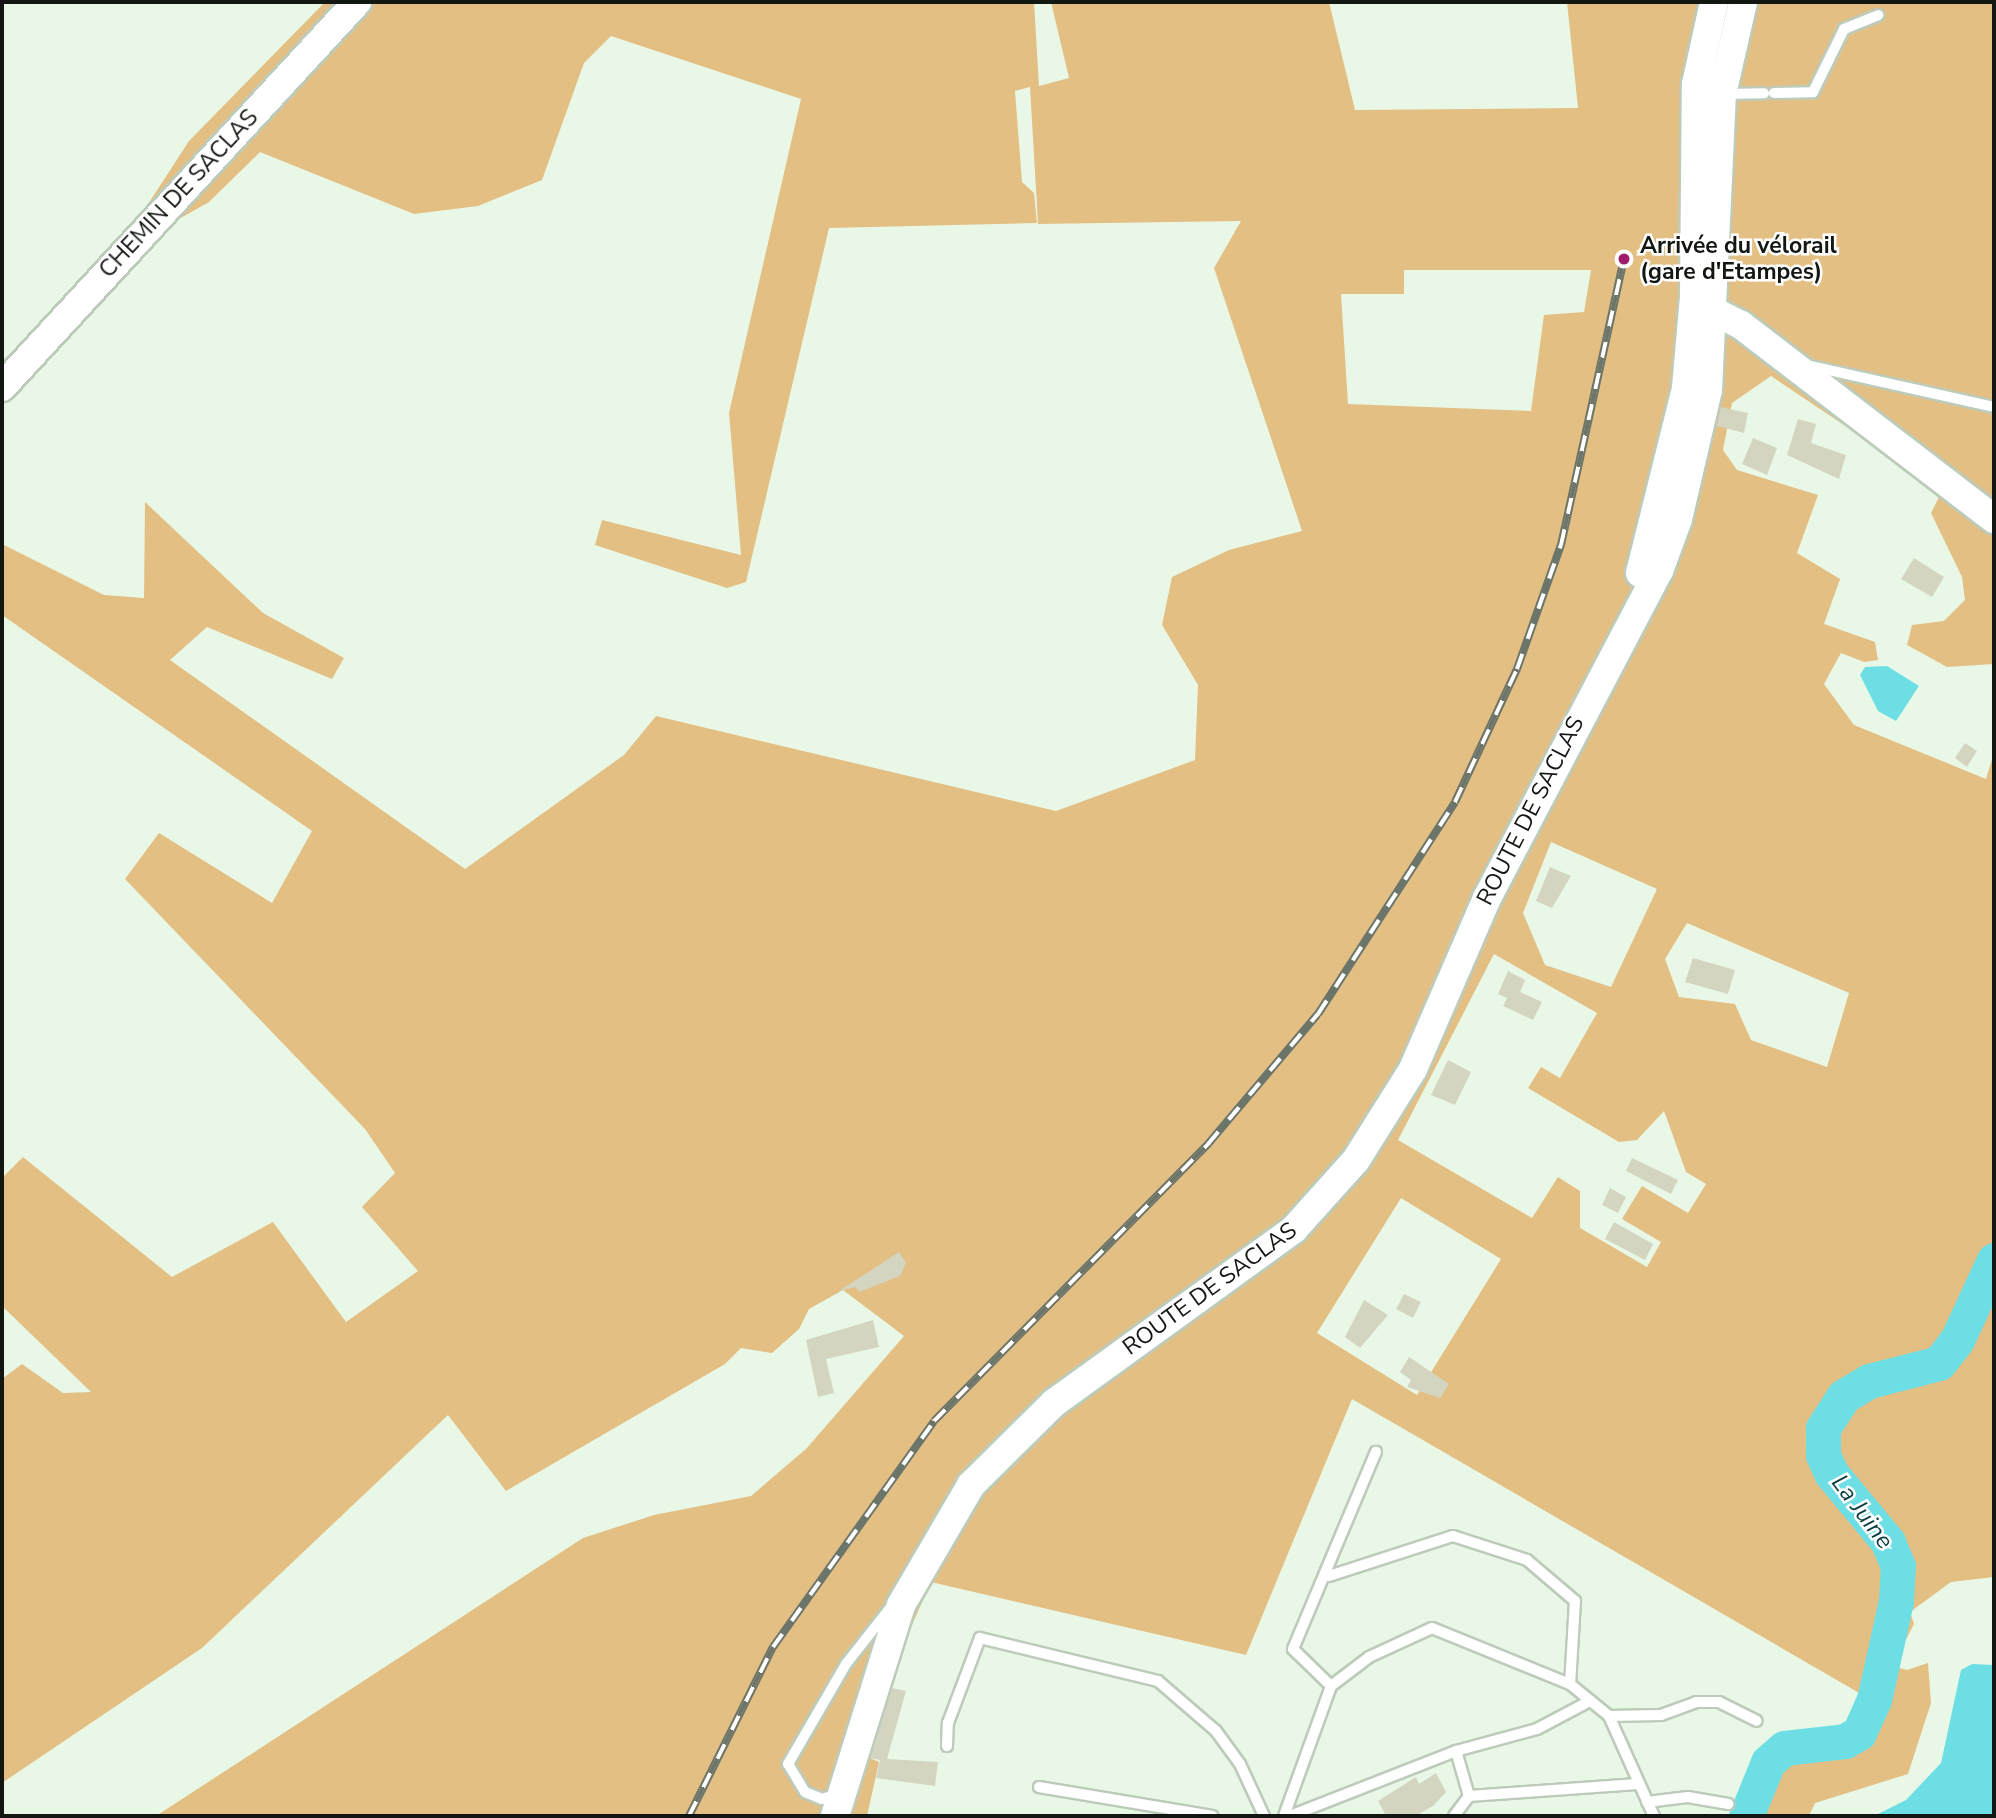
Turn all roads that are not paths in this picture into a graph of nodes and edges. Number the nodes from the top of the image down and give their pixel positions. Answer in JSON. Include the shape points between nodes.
{"nodes":[{"id":1,"x":357,"y":2,"type":"edge"},
{"id":2,"x":1733,"y":4,"type":"edge"},
{"id":3,"x":1878,"y":15,"type":"dead end"},
{"id":4,"x":1722,"y":94,"type":"junction"},
{"id":5,"x":1694,"y":296,"type":"junction"},
{"id":6,"x":1716,"y":318,"type":"junction"},
{"id":7,"x":1786,"y":361,"type":"junction"},
{"id":8,"x":2,"y":387,"type":"edge"},
{"id":9,"x":1994,"y":407,"type":"edge"},
{"id":10,"x":1994,"y":519,"type":"edge"},
{"id":11,"x":1613,"y":649,"type":"junction"},
{"id":12,"x":1376,"y":1452,"type":"dead end"},
{"id":13,"x":1329,"y":1576,"type":"junction"},
{"id":14,"x":912,"y":1580,"type":"junction"},
{"id":15,"x":1570,"y":1684,"type":"junction"},
{"id":16,"x":1331,"y":1686,"type":"junction"},
{"id":17,"x":1588,"y":1702,"type":"junction"},
{"id":18,"x":1609,"y":1716,"type":"junction"},
{"id":19,"x":1757,"y":1721,"type":"dead end"},
{"id":20,"x":947,"y":1746,"type":"dead end"},
{"id":21,"x":1456,"y":1751,"type":"junction"},
{"id":22,"x":1639,"y":1784,"type":"junction"},
{"id":23,"x":1039,"y":1787,"type":"dead end"},
{"id":24,"x":1469,"y":1796,"type":"junction"},
{"id":25,"x":1647,"y":1802,"type":"junction"},
{"id":26,"x":1728,"y":1804,"type":"dead end"},
{"id":27,"x":834,"y":1808,"type":"edge"},
{"id":28,"x":1213,"y":1816,"type":"edge"},
{"id":29,"x":1264,"y":1816,"type":"edge"},
{"id":30,"x":1284,"y":1816,"type":"edge"},
{"id":31,"x":1290,"y":1816,"type":"edge"},
{"id":32,"x":1454,"y":1816,"type":"edge"},
{"id":33,"x":1654,"y":1816,"type":"edge"}],
"edges":[{"from":1,"to":8,"type":"main road","name":"CHEMIN DE SACLAS"},
{"from":2,"to":4,"type":"main road","name":"ROUTE DE SACLAS"},
{"from":2,"to":5,"type":"main road","name":"ROUTE DE SACLAS","via":[[1696,84]]},
{"from":3,"to":4,"type":"lane","via":[[1844,29],[1814,92]]},
{"from":4,"to":6,"type":"main road","name":"ROUTE DE SACLAS"},
{"from":5,"to":6,"type":"main road"},
{"from":5,"to":11,"type":"main road","name":"ROUTE DE SACLAS","via":[[1672,461]]},
{"from":6,"to":7,"type":"main road","via":[[1741,325]]},
{"from":6,"to":11,"type":"main road","name":"ROUTE DE SACLAS","via":[[1708,390],[1678,519],[1659,571]]},
{"from":7,"to":9,"type":"lane"},
{"from":7,"to":10,"type":"main road"},
{"from":11,"to":14,"type":"main road","name":"ROUTE DE SACLAS","via":[[1487,898],[1413,1069],[1356,1160],[1285,1237],[1054,1403],[1000,1452],[937,1533]]},
{"from":12,"to":13,"type":"lane"},
{"from":13,"to":15,"type":"lane","via":[[1453,1536],[1527,1560],[1575,1601]]},
{"from":13,"to":16,"type":"lane","via":[[1293,1649]]},
{"from":14,"to":27,"type":"main road","name":"ROUTE DE SACLAS"},
{"from":14,"to":27,"type":"lane","via":[[846,1664],[788,1764],[805,1791]]},
{"from":15,"to":16,"type":"lane","via":[[1432,1628],[1369,1657]]},
{"from":15,"to":17,"type":"lane"},
{"from":16,"to":30,"type":"lane"},
{"from":17,"to":18,"type":"lane"},
{"from":17,"to":21,"type":"lane","via":[[1537,1729]]},
{"from":18,"to":19,"type":"lane","via":[[1661,1715],[1696,1702],[1720,1702]]},
{"from":18,"to":22,"type":"lane"},
{"from":20,"to":29,"type":"lane","via":[[948,1723],[980,1638],[1158,1681],[1216,1731],[1240,1764]]},
{"from":21,"to":24,"type":"lane"},
{"from":21,"to":31,"type":"lane"},
{"from":22,"to":24,"type":"lane"},
{"from":22,"to":25,"type":"lane"},
{"from":23,"to":28,"type":"lane"},
{"from":24,"to":32,"type":"lane"},
{"from":25,"to":26,"type":"lane","via":[[1688,1797]]},
{"from":25,"to":33,"type":"lane"}]}
